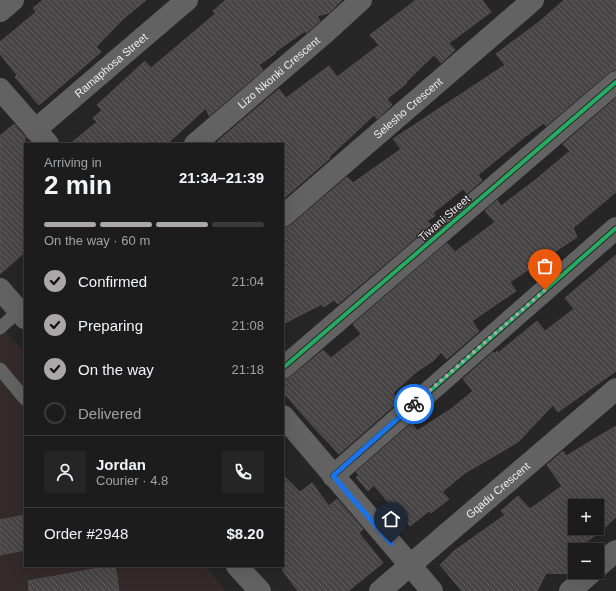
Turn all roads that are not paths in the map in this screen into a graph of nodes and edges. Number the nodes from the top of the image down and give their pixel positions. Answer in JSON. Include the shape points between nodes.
{"nodes":[{"id":1,"x":13,"y":0,"type":"edge"},
{"id":2,"x":187,"y":0,"type":"edge"},
{"id":3,"x":361,"y":0,"type":"edge"},
{"id":4,"x":533,"y":0,"type":"edge"},
{"id":5,"x":0,"y":11,"type":"edge"},
{"id":6,"x":616,"y":82,"type":"edge"},
{"id":7,"x":0,"y":89,"type":"edge"},
{"id":8,"x":42,"y":137,"type":"edge"},
{"id":9,"x":195,"y":143,"type":"edge"},
{"id":10,"x":284,"y":215,"type":"edge"},
{"id":11,"x":616,"y":228,"type":"edge"},
{"id":12,"x":0,"y":289,"type":"edge"},
{"id":13,"x":22,"y":314,"type":"edge"},
{"id":14,"x":0,"y":328,"type":"edge"},
{"id":15,"x":284,"y":367,"type":"edge"},
{"id":16,"x":0,"y":369,"type":"edge"},
{"id":17,"x":616,"y":389,"type":"edge"},
{"id":18,"x":24,"y":397,"type":"edge"},
{"id":19,"x":284,"y":417,"type":"edge"},
{"id":20,"x":333,"y":476,"type":"junction"},
{"id":21,"x":616,"y":551,"type":"edge"},
{"id":22,"x":604,"y":562,"type":"edge"},
{"id":23,"x":410,"y":566,"type":"junction"},
{"id":24,"x":238,"y":567,"type":"edge"},
{"id":25,"x":584,"y":579,"type":"edge"},
{"id":26,"x":260,"y":591,"type":"edge"},
{"id":27,"x":380,"y":591,"type":"edge"},
{"id":28,"x":432,"y":591,"type":"edge"},
{"id":29,"x":570,"y":591,"type":"edge"}],
"edges":[{"from":1,"to":5,"type":"street"},
{"from":2,"to":8,"type":"street","name":"Ramaphosa Street"},
{"from":3,"to":9,"type":"street","name":"Lizo Nkonki Crescent"},
{"from":4,"to":10,"type":"street","name":"Selesho Crescent"},
{"from":6,"to":15,"type":"street","name":"Tiwani Street"},
{"from":7,"to":8,"type":"street"},
{"from":11,"to":20,"type":"street"},
{"from":12,"to":13,"type":"street"},
{"from":13,"to":14,"type":"lane"},
{"from":16,"to":18,"type":"lane"},
{"from":17,"to":23,"type":"street","name":"Gqadu Crescent"},
{"from":19,"to":20,"type":"street"},
{"from":20,"to":23,"type":"street"},
{"from":21,"to":22,"type":"street"},
{"from":23,"to":27,"type":"street","name":"Gqadu Crescent"},
{"from":23,"to":28,"type":"street"},
{"from":24,"to":26,"type":"street"},
{"from":25,"to":29,"type":"street"}]}
